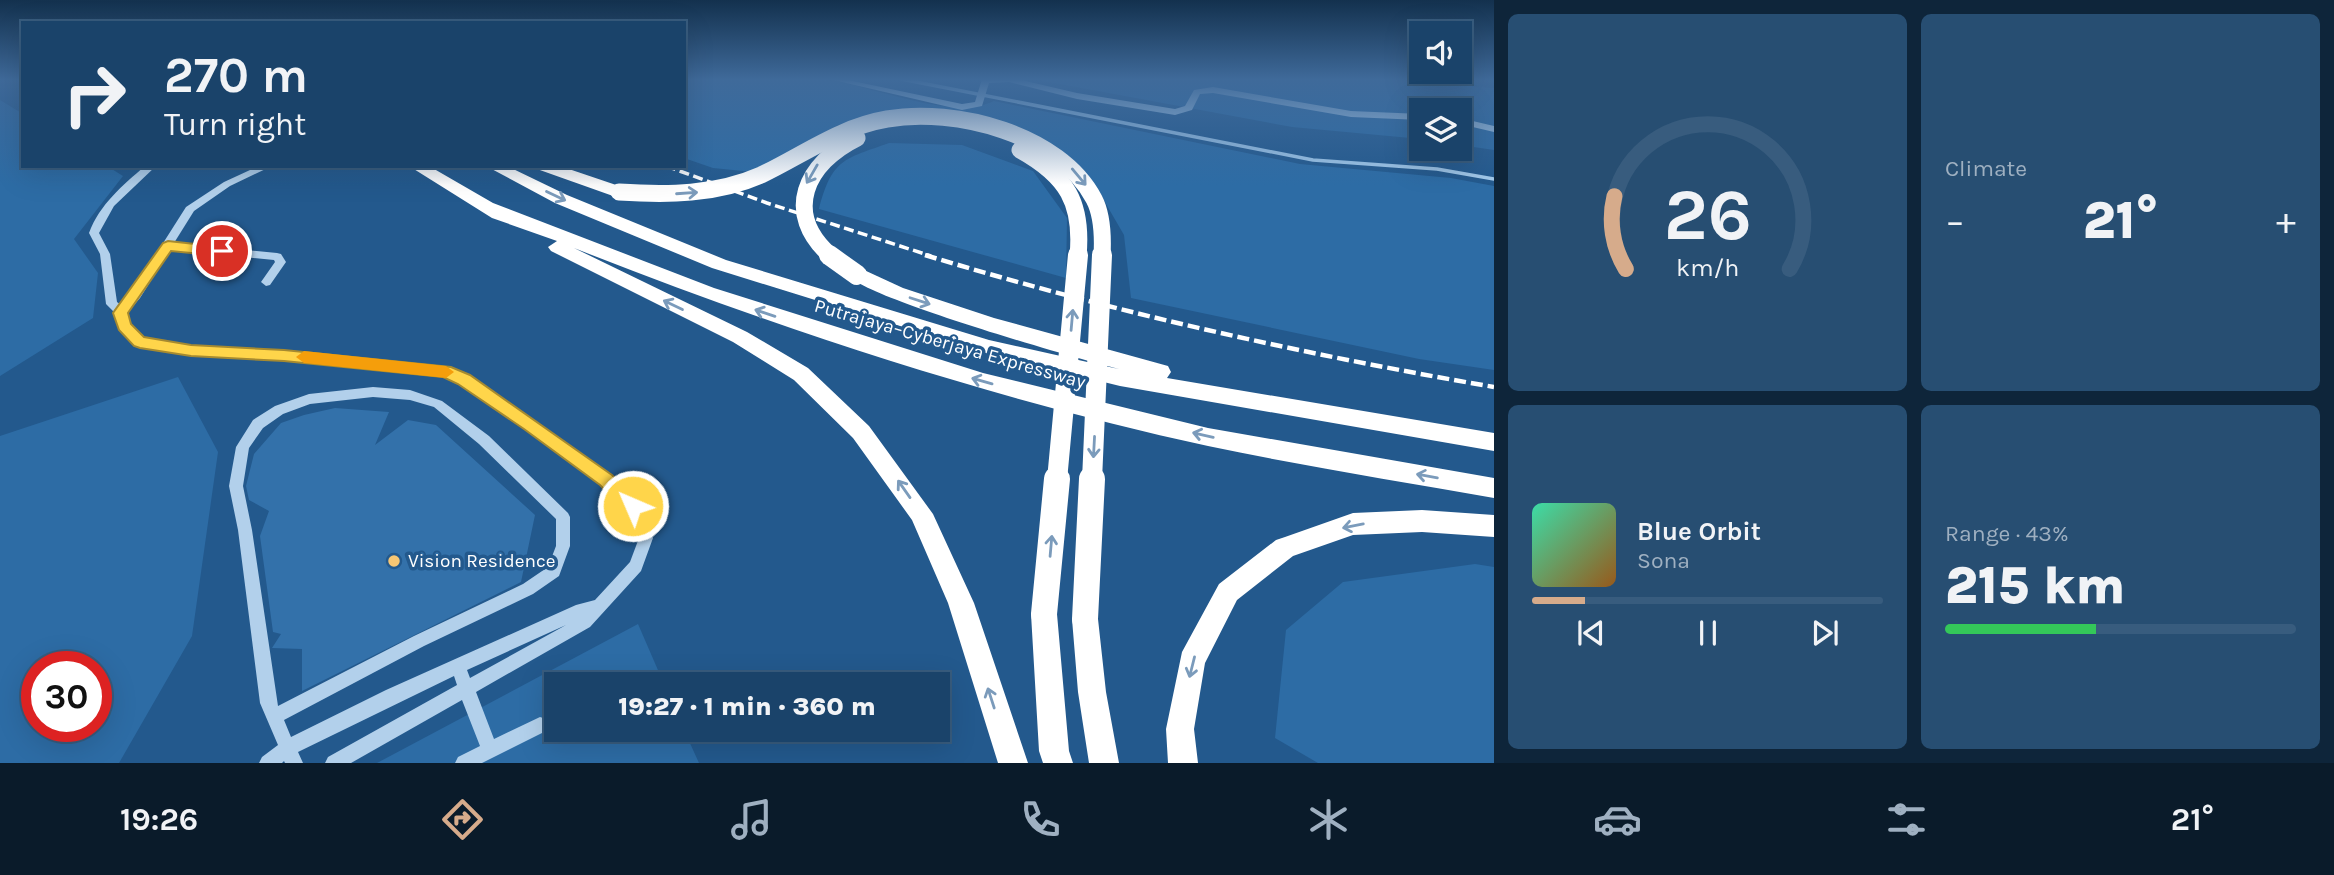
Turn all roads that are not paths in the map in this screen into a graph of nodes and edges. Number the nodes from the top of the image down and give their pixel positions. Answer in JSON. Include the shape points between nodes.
{"nodes":[{"id":1,"x":1365,"y":115,"type":"edge"},
{"id":2,"x":1409,"y":116,"type":"edge"},
{"id":3,"x":1472,"y":124,"type":"edge"},
{"id":4,"x":1494,"y":129,"type":"edge"},
{"id":5,"x":149,"y":168,"type":"edge"},
{"id":6,"x":263,"y":168,"type":"edge"},
{"id":7,"x":420,"y":168,"type":"edge"},
{"id":8,"x":498,"y":168,"type":"edge"},
{"id":9,"x":549,"y":168,"type":"edge"},
{"id":10,"x":486,"y":207,"type":"junction"},
{"id":11,"x":168,"y":246,"type":"junction"},
{"id":12,"x":267,"y":282,"type":"dead end"},
{"id":13,"x":121,"y":313,"type":"junction"},
{"id":14,"x":1456,"y":436,"type":"junction"},
{"id":15,"x":1494,"y":442,"type":"edge"},
{"id":16,"x":1494,"y":488,"type":"edge"},
{"id":17,"x":1494,"y":526,"type":"edge"},
{"id":18,"x":599,"y":606,"type":"junction"},
{"id":19,"x":458,"y":667,"type":"junction"},
{"id":20,"x":467,"y":688,"type":"junction"},
{"id":21,"x":273,"y":717,"type":"junction"},
{"id":22,"x":540,"y":725,"type":"dead end"},
{"id":23,"x":490,"y":750,"type":"junction"},
{"id":24,"x":290,"y":756,"type":"edge"},
{"id":25,"x":268,"y":763,"type":"edge"},
{"id":26,"x":334,"y":763,"type":"edge"},
{"id":27,"x":464,"y":763,"type":"edge"},
{"id":28,"x":1013,"y":763,"type":"edge"},
{"id":29,"x":1058,"y":763,"type":"edge"},
{"id":30,"x":1104,"y":763,"type":"edge"},
{"id":31,"x":1184,"y":763,"type":"edge"}],
"edges":[{"from":1,"to":2,"type":"street"},
{"from":3,"to":4,"type":"street"},
{"from":5,"to":13,"type":"street","via":[[111,202],[94,233],[108,265],[112,304]]},
{"from":6,"to":11,"type":"street","via":[[227,184],[190,209]]},
{"from":7,"to":10,"type":"highway","name":"Putrajaya–Cyberjaya Expressway"},
{"from":8,"to":14,"type":"highway","name":"Putrajaya–Cyberjaya Expressway","one_way":true,"via":[[719,264],[989,347],[1119,378]]},
{"from":9,"to":30,"type":"highway","one_way":true,"bridge":true,"via":[[619,192],[701,191],[758,176],[843,129],[922,115],[992,127],[1046,150],[1079,175],[1095,198],[1103,242],[1085,619]]},
{"from":16,"to":10,"type":"highway","name":"Putrajaya–Cyberjaya Expressway","one_way":true,"via":[[1208,437],[983,381],[706,293]]},
{"from":28,"to":10,"type":"highway","one_way":true,"via":[[961,603],[921,514],[861,432],[801,374],[750,343],[586,263]]},
{"from":11,"to":12,"type":"street","via":[[277,257],[281,262]]},
{"from":11,"to":13,"type":"street"},
{"from":13,"to":18,"type":"street","via":[[124,327],[140,342],[191,351],[396,366],[464,379],[606,480],[633,506],[646,538],[636,566]]},
{"from":14,"to":15,"type":"highway","name":"Putrajaya–Cyberjaya Expressway"},
{"from":29,"to":14,"type":"highway","one_way":true,"bridge":true,"via":[[1044,614],[1081,227],[1073,199],[1057,176],[1035,157],[969,131],[894,128],[840,145],[815,166],[806,183],[804,216],[822,248],[881,288],[1122,363]]},
{"from":17,"to":31,"type":"highway","one_way":true,"via":[[1422,521],[1353,524],[1286,548],[1228,592],[1192,660],[1180,729]]},
{"from":18,"to":19,"type":"street"},
{"from":18,"to":20,"type":"street","via":[[585,622]]},
{"from":19,"to":20,"type":"street"},
{"from":19,"to":24,"type":"street","via":[[392,696]]},
{"from":20,"to":23,"type":"street"},
{"from":20,"to":26,"type":"street"},
{"from":21,"to":21,"type":"lane","via":[[528,589],[554,571],[563,545],[563,516],[484,440],[438,404],[410,395],[373,392],[309,399],[258,424],[243,447],[236,486]]},
{"from":21,"to":24,"type":"street"},
{"from":22,"to":23,"type":"lane"},
{"from":23,"to":27,"type":"lane"},
{"from":24,"to":25,"type":"street"}]}
